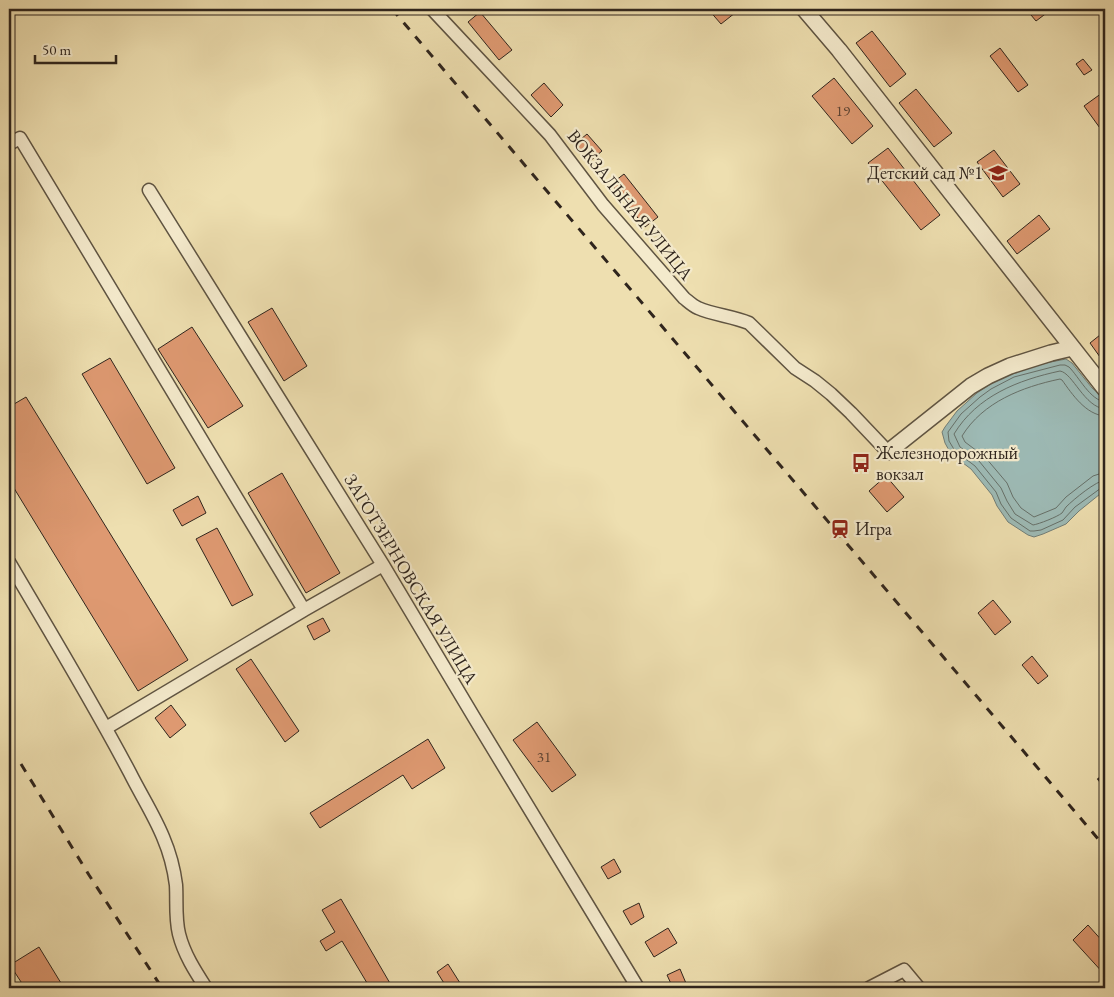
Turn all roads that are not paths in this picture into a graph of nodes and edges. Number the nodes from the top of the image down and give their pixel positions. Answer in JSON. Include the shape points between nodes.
{"nodes":[{"id":1,"x":432,"y":9,"type":"edge"},
{"id":2,"x":804,"y":9,"type":"edge"},
{"id":3,"x":9,"y":144,"type":"edge"},
{"id":4,"x":149,"y":190,"type":"dead end"},
{"id":5,"x":1072,"y":348,"type":"junction"},
{"id":6,"x":1105,"y":389,"type":"edge"},
{"id":7,"x":888,"y":452,"type":"joint"},
{"id":8,"x":9,"y":562,"type":"edge"},
{"id":9,"x":383,"y":565,"type":"junction"},
{"id":10,"x":304,"y":610,"type":"junction"},
{"id":11,"x":106,"y":728,"type":"junction"},
{"id":12,"x":206,"y":988,"type":"edge"},
{"id":13,"x":638,"y":988,"type":"edge"},
{"id":14,"x":870,"y":988,"type":"edge"},
{"id":15,"x":919,"y":988,"type":"edge"}],
"edges":[{"from":1,"to":7,"type":"street","name":"ВОКЗАЛЬНАЯ УЛИЦА","via":[[550,135],[603,205],[684,298],[696,307],[749,323],[795,368],[831,394]]},
{"from":2,"to":5,"type":"street"},
{"from":3,"to":10,"type":"street","via":[[20,138]]},
{"from":4,"to":9,"type":"street","name":"ЗАГОТЗЕРНОВСКАЯ УЛИЦА"},
{"from":5,"to":6,"type":"street"},
{"from":5,"to":7,"type":"street","via":[[1010,366],[970,386]]},
{"from":8,"to":11,"type":"street"},
{"from":9,"to":10,"type":"street"},
{"from":9,"to":13,"type":"street","name":"ЗАГОТЗЕРНОВСКАЯ УЛИЦА"},
{"from":10,"to":11,"type":"street"},
{"from":11,"to":12,"type":"street","via":[[164,840],[176,884],[179,934],[184,951]]},
{"from":14,"to":15,"type":"street","via":[[904,970]]}]}
